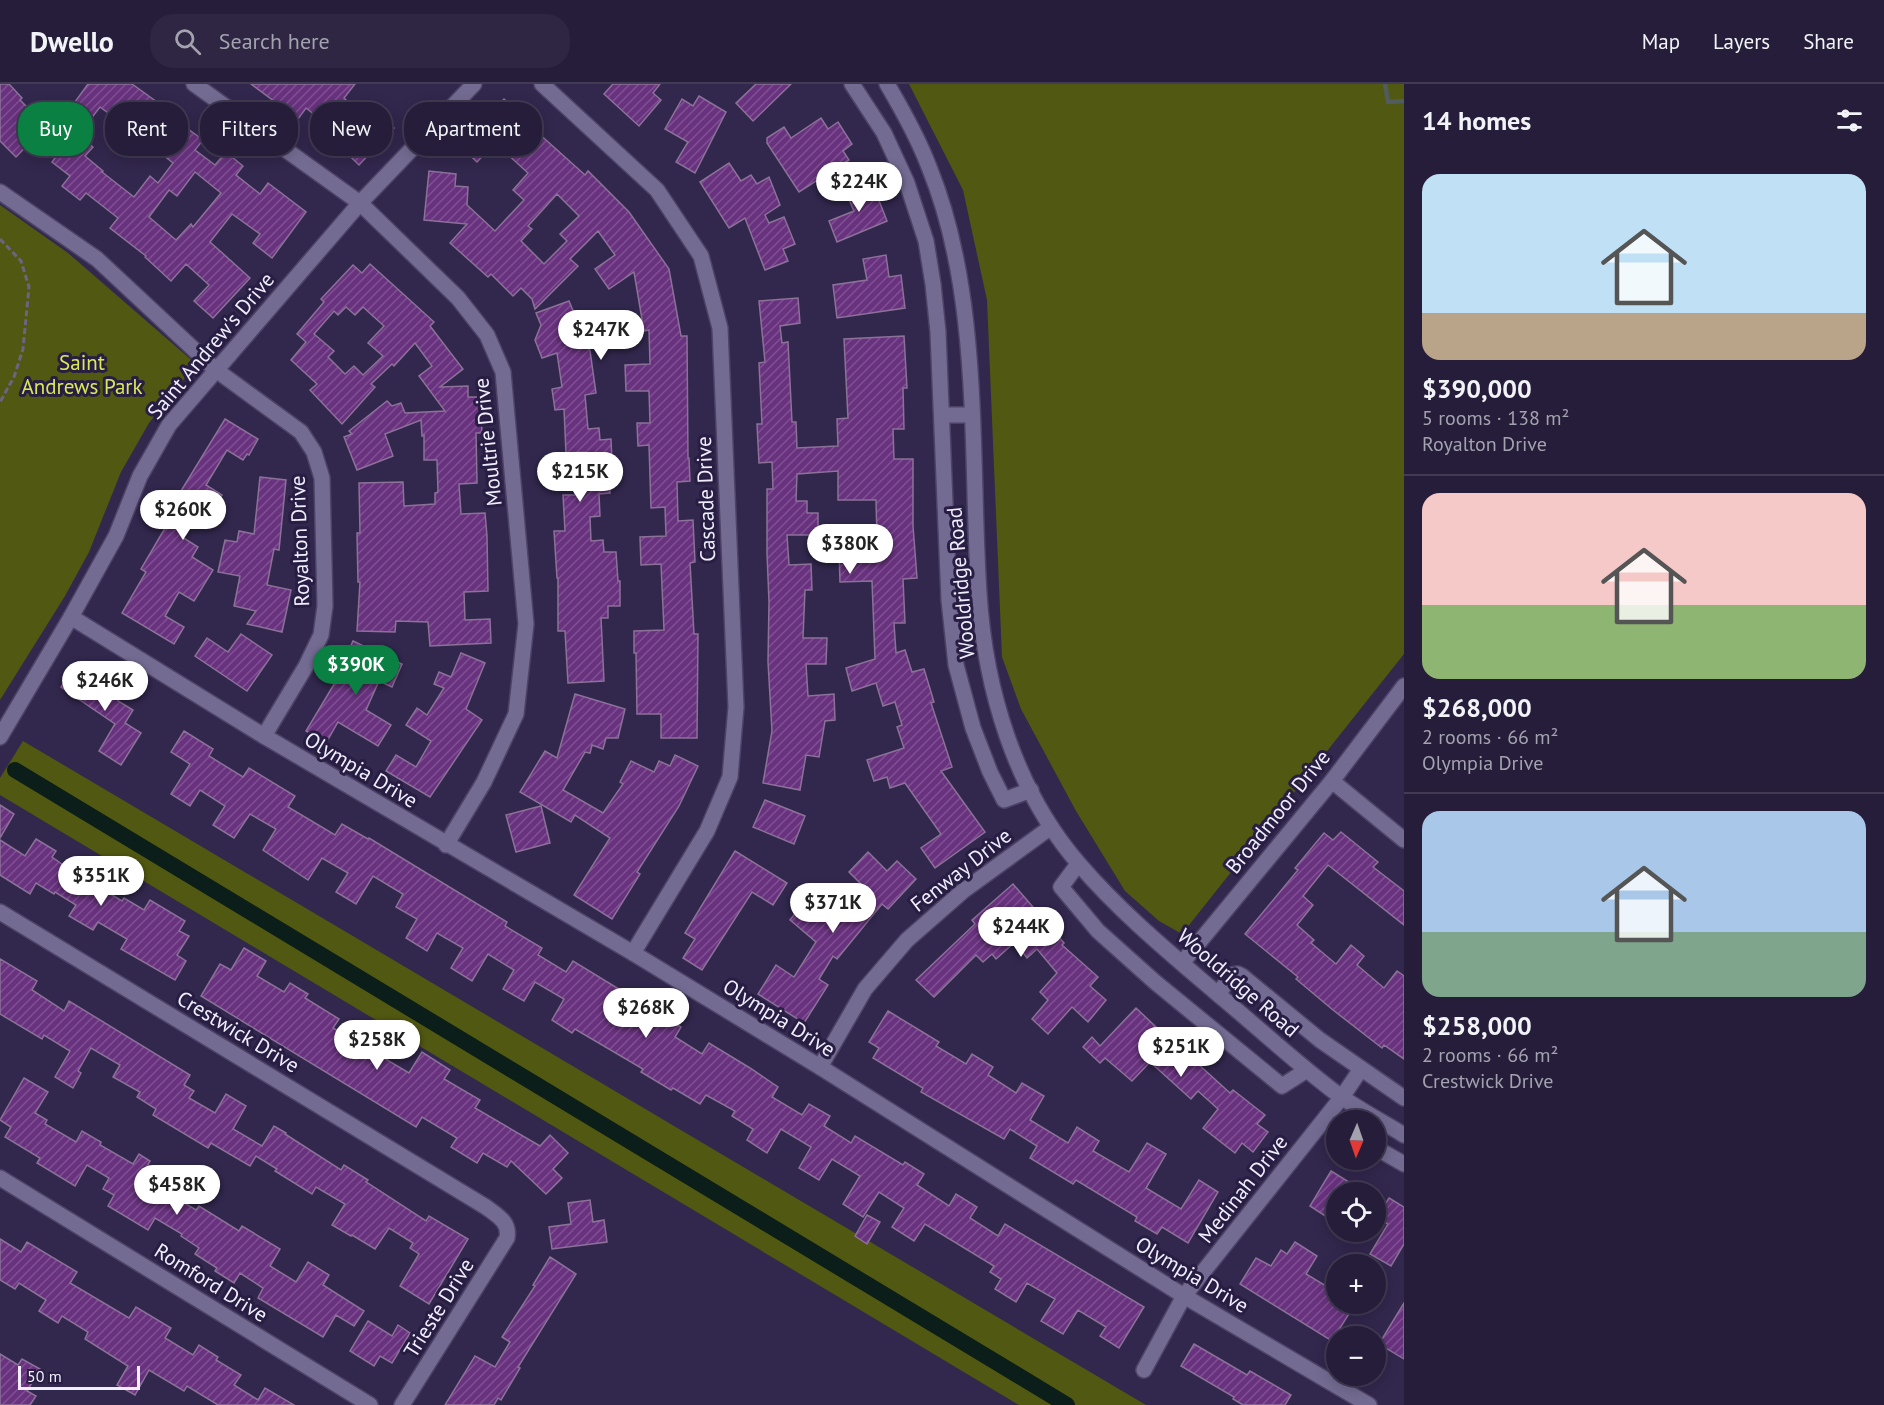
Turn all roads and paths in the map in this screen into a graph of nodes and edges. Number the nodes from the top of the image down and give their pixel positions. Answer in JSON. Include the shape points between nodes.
{"nodes":[{"id":1,"x":194,"y":84,"type":"edge"},
{"id":2,"x":474,"y":84,"type":"edge"},
{"id":3,"x":542,"y":84,"type":"edge"},
{"id":4,"x":853,"y":84,"type":"edge"},
{"id":5,"x":887,"y":84,"type":"edge"},
{"id":6,"x":0,"y":192,"type":"edge"},
{"id":7,"x":360,"y":203,"type":"junction"},
{"id":8,"x":0,"y":239,"type":"edge"},
{"id":9,"x":216,"y":370,"type":"junction"},
{"id":10,"x":0,"y":402,"type":"edge"},
{"id":11,"x":971,"y":414,"type":"junction"},
{"id":12,"x":942,"y":415,"type":"junction"},
{"id":13,"x":71,"y":617,"type":"junction"},
{"id":14,"x":1404,"y":686,"type":"edge"},
{"id":15,"x":264,"y":736,"type":"junction"},
{"id":16,"x":0,"y":737,"type":"edge"},
{"id":17,"x":1332,"y":781,"type":"junction"},
{"id":18,"x":1031,"y":790,"type":"junction"},
{"id":19,"x":1051,"y":827,"type":"junction"},
{"id":20,"x":1404,"y":840,"type":"edge"},
{"id":21,"x":446,"y":844,"type":"junction"},
{"id":22,"x":1078,"y":864,"type":"junction"},
{"id":23,"x":0,"y":912,"type":"edge"},
{"id":24,"x":633,"y":953,"type":"junction"},
{"id":25,"x":1182,"y":963,"type":"junction"},
{"id":26,"x":1218,"y":994,"type":"junction"},
{"id":27,"x":820,"y":1067,"type":"junction"},
{"id":28,"x":1362,"y":1069,"type":"junction"},
{"id":29,"x":1307,"y":1070,"type":"junction"},
{"id":30,"x":1342,"y":1097,"type":"junction"},
{"id":31,"x":1404,"y":1098,"type":"edge"},
{"id":32,"x":1361,"y":1110,"type":"edge"},
{"id":33,"x":1386,"y":1125,"type":"edge"},
{"id":34,"x":1404,"y":1135,"type":"edge"},
{"id":35,"x":1386,"y":1154,"type":"edge"},
{"id":36,"x":1404,"y":1164,"type":"edge"},
{"id":37,"x":0,"y":1178,"type":"edge"},
{"id":38,"x":509,"y":1232,"type":"joint"},
{"id":39,"x":1184,"y":1296,"type":"junction"},
{"id":40,"x":1144,"y":1370,"type":"dead end"},
{"id":41,"x":370,"y":1405,"type":"edge"},
{"id":42,"x":402,"y":1405,"type":"edge"},
{"id":43,"x":1369,"y":1405,"type":"edge"}],
"edges":[{"from":1,"to":7,"type":"street","name":"Moultrie Drive"},
{"from":2,"to":7,"type":"street","name":"Saint Andrew's Drive"},
{"from":3,"to":24,"type":"street","name":"Cascade Drive","via":[[657,190],[701,256],[720,328],[736,706],[730,777],[707,831]]},
{"from":4,"to":12,"type":"street","via":[[884,134],[907,183],[926,242],[938,332]]},
{"from":5,"to":11,"type":"street","name":"Wooldridge Road","via":[[930,169],[949,229],[961,289]]},
{"from":6,"to":9,"type":"street","name":"Royalton Drive","via":[[97,259]]},
{"from":7,"to":9,"type":"street","name":"Saint Andrew's Drive"},
{"from":7,"to":21,"type":"street","name":"Moultrie Drive","via":[[458,298],[487,335],[503,372],[526,624],[516,714],[484,782]]},
{"from":8,"to":10,"type":"path","via":[[21,261],[29,287],[23,349]]},
{"from":9,"to":13,"type":"street","name":"Saint Andrew's Drive","via":[[169,425],[140,476],[116,536]]},
{"from":9,"to":15,"type":"street","name":"Royalton Drive","via":[[301,432],[315,452],[322,478],[325,606],[321,635]]},
{"from":11,"to":12,"type":"street"},
{"from":11,"to":18,"type":"street","name":"Wooldridge Road","via":[[979,596],[986,654],[1000,718]]},
{"from":12,"to":18,"type":"street","via":[[949,600],[956,665],[973,728],[1004,800]]},
{"from":13,"to":15,"type":"street","name":"Olympia Drive"},
{"from":13,"to":16,"type":"street","name":"Saint Andrew's Drive"},
{"from":14,"to":17,"type":"street","name":"Broadmoor Drive"},
{"from":15,"to":21,"type":"street","name":"Olympia Drive"},
{"from":17,"to":20,"type":"street"},
{"from":17,"to":25,"type":"street","name":"Broadmoor Drive"},
{"from":18,"to":19,"type":"street","name":"Wooldridge Road"},
{"from":19,"to":22,"type":"street","name":"Wooldridge Road"},
{"from":19,"to":27,"type":"street","name":"Fenway Drive","via":[[963,891],[907,940],[865,988]]},
{"from":21,"to":24,"type":"street","name":"Olympia Drive"},
{"from":22,"to":25,"type":"street","name":"Wooldridge Road","via":[[1133,921]]},
{"from":22,"to":29,"type":"street","via":[[1061,887],[1106,938],[1282,1086]]},
{"from":23,"to":38,"type":"street","name":"Crestwick Drive","via":[[486,1207],[504,1221]]},
{"from":24,"to":27,"type":"street","name":"Olympia Drive"},
{"from":25,"to":26,"type":"street","name":"Wooldridge Road"},
{"from":26,"to":28,"type":"street","via":[[1232,975],[1242,976]]},
{"from":26,"to":29,"type":"street","name":"Wooldridge Road"},
{"from":27,"to":39,"type":"street","name":"Olympia Drive"},
{"from":28,"to":30,"type":"street","name":"Medinah Drive"},
{"from":28,"to":31,"type":"street"},
{"from":29,"to":30,"type":"street","name":"Wooldridge Road"},
{"from":30,"to":32,"type":"street","name":"Wooldridge Road"},
{"from":30,"to":39,"type":"street","name":"Medinah Drive"},
{"from":33,"to":34,"type":"street","name":"Wooldridge Road"},
{"from":35,"to":36,"type":"street"},
{"from":37,"to":41,"type":"street","name":"Romford Drive"},
{"from":38,"to":42,"type":"street","name":"Trieste Drive"},
{"from":39,"to":40,"type":"street","name":"Medinah Drive"},
{"from":39,"to":43,"type":"street","name":"Olympia Drive"}]}
